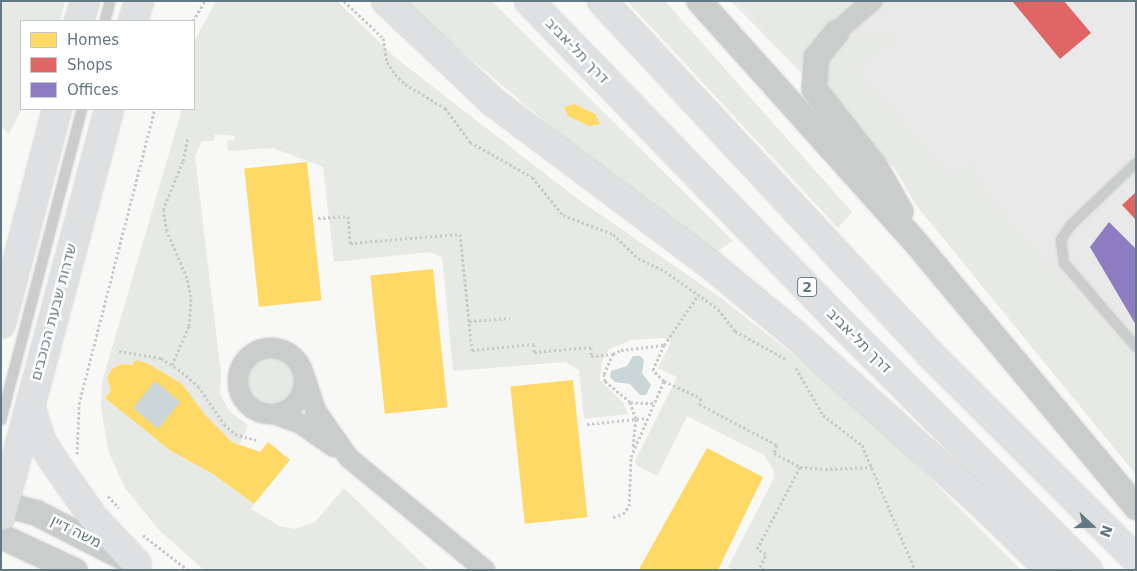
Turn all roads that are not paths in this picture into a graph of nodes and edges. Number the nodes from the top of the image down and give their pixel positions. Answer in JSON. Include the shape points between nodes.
{"nodes":[{"id":1,"x":85,"y":1,"type":"edge"},
{"id":2,"x":110,"y":1,"type":"edge"},
{"id":3,"x":386,"y":1,"type":"edge"},
{"id":4,"x":529,"y":1,"type":"edge"},
{"id":5,"x":602,"y":1,"type":"edge"},
{"id":6,"x":699,"y":1,"type":"edge"},
{"id":7,"x":872,"y":1,"type":"edge"},
{"id":8,"x":79,"y":20,"type":"edge"},
{"id":9,"x":105,"y":20,"type":"edge"},
{"id":10,"x":836,"y":32,"type":"joint"},
{"id":11,"x":56,"y":110,"type":"edge"},
{"id":12,"x":82,"y":110,"type":"edge"},
{"id":13,"x":109,"y":110,"type":"edge"},
{"id":14,"x":1136,"y":163,"type":"edge"},
{"id":15,"x":912,"y":238,"type":"junction"},
{"id":16,"x":1,"y":324,"type":"edge"},
{"id":17,"x":1136,"y":347,"type":"edge"},
{"id":18,"x":303,"y":372,"type":"junction"},
{"id":19,"x":30,"y":406,"type":"junction"},
{"id":20,"x":275,"y":414,"type":"junction"},
{"id":21,"x":1,"y":420,"type":"edge"},
{"id":22,"x":347,"y":455,"type":"junction"},
{"id":23,"x":2,"y":507,"type":"edge"},
{"id":24,"x":1136,"y":507,"type":"edge"},
{"id":25,"x":1,"y":536,"type":"edge"},
{"id":26,"x":1136,"y":558,"type":"edge"},
{"id":27,"x":142,"y":567,"type":"edge"},
{"id":28,"x":74,"y":570,"type":"edge"},
{"id":29,"x":485,"y":570,"type":"edge"},
{"id":30,"x":1050,"y":570,"type":"edge"},
{"id":31,"x":1088,"y":570,"type":"edge"}],
"edges":[{"from":1,"to":8,"type":"main road"},
{"from":2,"to":9,"type":"lane"},
{"from":3,"to":30,"type":"main road","via":[[493,102],[711,265],[792,332],[992,513]]},
{"from":4,"to":31,"type":"main road","name":"דרך תל-אביב","number":"2","via":[[839,321]]},
{"from":5,"to":26,"type":"main road","via":[[931,355]]},
{"from":6,"to":15,"type":"street"},
{"from":7,"to":10,"type":"street"},
{"from":10,"to":15,"type":"street","via":[[816,57],[814,88],[874,165],[892,193]]},
{"from":11,"to":16,"type":"main road"},
{"from":12,"to":21,"type":"lane","name":"שדרות שבעת הכוכבים"},
{"from":13,"to":19,"type":"main road","name":"שדרות שבעת הכוכבים"},
{"from":14,"to":17,"type":"lane","via":[[1071,225],[1060,240],[1064,263]]},
{"from":15,"to":24,"type":"street"},
{"from":18,"to":20,"type":"street","via":[[300,398],[289,409]]},
{"from":18,"to":20,"type":"street","via":[[296,359],[278,349],[258,351],[243,364],[238,385],[244,399],[259,412]]},
{"from":18,"to":22,"type":"street","via":[[316,411]]},
{"from":19,"to":23,"type":"main road","name":"שדרות שבעת הכוכבים"},
{"from":19,"to":27,"type":"main road","via":[[41,440],[53,460],[93,517]]},
{"from":20,"to":22,"type":"street","via":[[301,424]]},
{"from":22,"to":29,"type":"street"},
{"from":23,"to":27,"type":"street","name":"משה דיין","via":[[35,512]]},
{"from":25,"to":28,"type":"street"}]}
